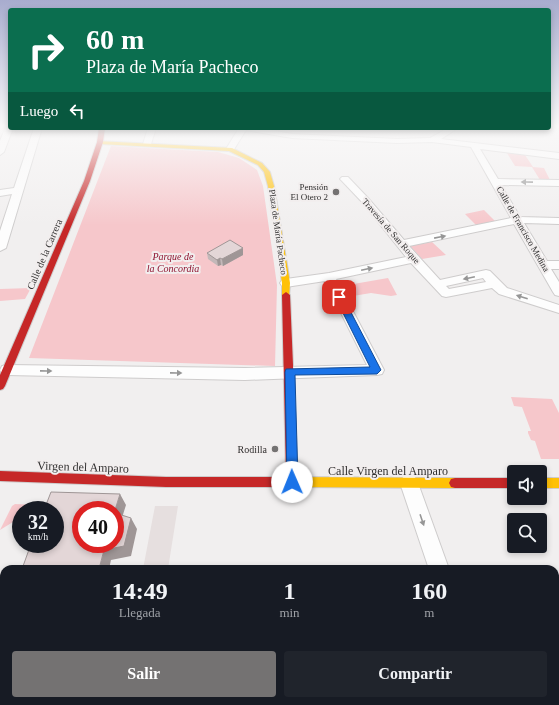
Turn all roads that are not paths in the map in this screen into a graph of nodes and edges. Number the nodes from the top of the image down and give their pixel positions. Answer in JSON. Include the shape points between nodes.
{"nodes":[{"id":1,"x":28,"y":159,"type":"edge"},
{"id":2,"x":94,"y":159,"type":"edge"},
{"id":3,"x":252,"y":159,"type":"edge"},
{"id":4,"x":482,"y":159,"type":"edge"},
{"id":5,"x":345,"y":179,"type":"dead end"},
{"id":6,"x":496,"y":182,"type":"junction"},
{"id":7,"x":559,"y":183,"type":"edge"},
{"id":8,"x":17,"y":192,"type":"junction"},
{"id":9,"x":0,"y":193,"type":"edge"},
{"id":10,"x":518,"y":220,"type":"junction"},
{"id":11,"x":559,"y":220,"type":"edge"},
{"id":12,"x":402,"y":244,"type":"junction"},
{"id":13,"x":0,"y":248,"type":"edge"},
{"id":14,"x":414,"y":259,"type":"junction"},
{"id":15,"x":559,"y":264,"type":"edge"},
{"id":16,"x":544,"y":265,"type":"junction"},
{"id":17,"x":329,"y":277,"type":"junction"},
{"id":18,"x":286,"y":284,"type":"junction"},
{"id":19,"x":559,"y":292,"type":"edge"},
{"id":20,"x":559,"y":309,"type":"edge"},
{"id":21,"x":7,"y":370,"type":"junction"},
{"id":22,"x":290,"y":372,"type":"junction"},
{"id":23,"x":0,"y":386,"type":"edge"},
{"id":24,"x":0,"y":476,"type":"edge"},
{"id":25,"x":166,"y":482,"type":"joint"},
{"id":26,"x":292,"y":482,"type":"junction"},
{"id":27,"x":409,"y":483,"type":"junction"},
{"id":28,"x":507,"y":483,"type":"edge"},
{"id":29,"x":547,"y":483,"type":"edge"},
{"id":30,"x":559,"y":483,"type":"edge"},
{"id":31,"x":438,"y":565,"type":"edge"}],
"edges":[{"from":1,"to":8,"type":"street"},
{"from":2,"to":21,"type":"street","name":"Calle de la Carrera"},
{"from":3,"to":18,"type":"street","name":"Plaza de María Pacheco","via":[[267,172],[271,186]]},
{"from":4,"to":6,"type":"street","name":"Calle de Francisco Medina"},
{"from":5,"to":12,"type":"street","name":"Travesía de San Roque"},
{"from":7,"to":6,"type":"street","one_way":true},
{"from":6,"to":10,"type":"street","name":"Calle de Francisco Medina"},
{"from":8,"to":9,"type":"street"},
{"from":8,"to":13,"type":"street"},
{"from":10,"to":11,"type":"street"},
{"from":12,"to":10,"type":"street","one_way":true},
{"from":10,"to":16,"type":"street","name":"Calle de Francisco Medina"},
{"from":12,"to":14,"type":"street","name":"Travesía de San Roque"},
{"from":17,"to":14,"type":"street","one_way":true},
{"from":20,"to":14,"type":"street","name":"Travesía de San Roque","one_way":true,"via":[[503,291],[495,284],[446,293]]},
{"from":15,"to":16,"type":"street"},
{"from":16,"to":19,"type":"street","name":"Calle de Francisco Medina"},
{"from":17,"to":18,"type":"street"},
{"from":17,"to":22,"type":"street","via":[[377,370]]},
{"from":18,"to":22,"type":"street","name":"Plaza de María Pacheco"},
{"from":21,"to":22,"type":"street","one_way":true,"via":[[245,374]]},
{"from":21,"to":23,"type":"street","name":"Calle de la Carrera"},
{"from":22,"to":26,"type":"street","name":"Plaza de María Pacheco"},
{"from":24,"to":25,"type":"street","name":"Virgen del Amparo"},
{"from":25,"to":26,"type":"street","name":"Calle Virgen del Amparo"},
{"from":26,"to":27,"type":"street","name":"Calle Virgen del Amparo"},
{"from":27,"to":28,"type":"street","name":"Calle Virgen del Amparo"},
{"from":27,"to":31,"type":"street","one_way":true},
{"from":29,"to":30,"type":"street"}]}
